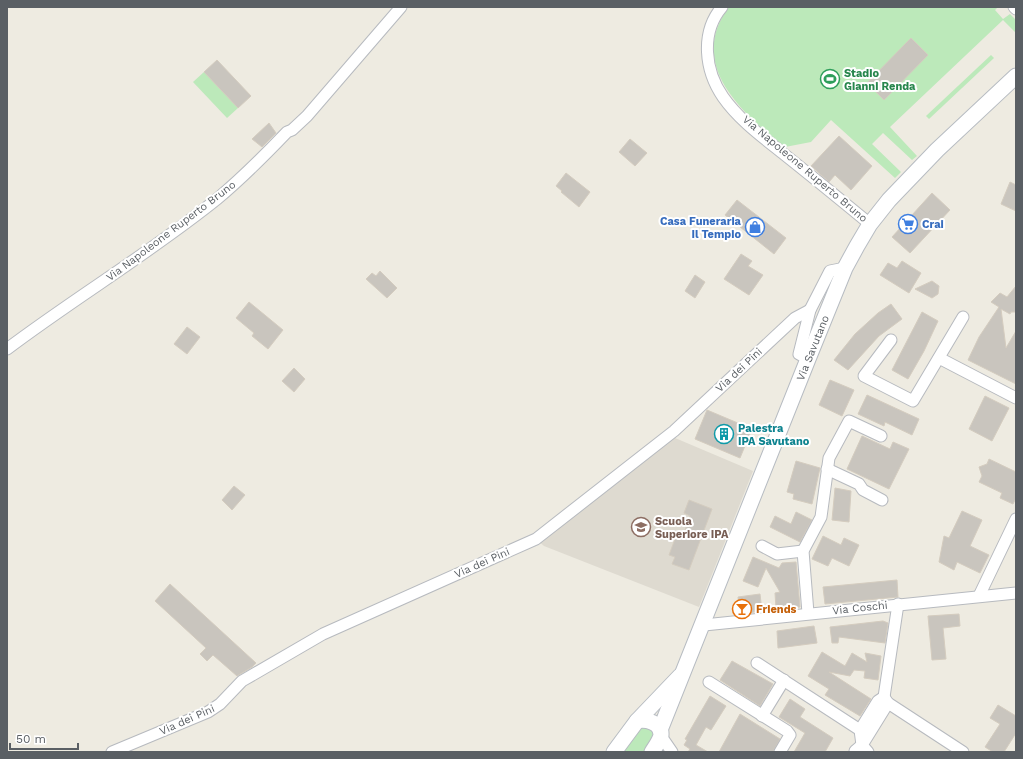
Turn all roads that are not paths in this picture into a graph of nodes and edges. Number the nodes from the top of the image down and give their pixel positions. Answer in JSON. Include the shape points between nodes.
{"nodes":[{"id":1,"x":400,"y":7,"type":"edge"},
{"id":2,"x":722,"y":7,"type":"edge"},
{"id":3,"x":1016,"y":76,"type":"edge"},
{"id":4,"x":870,"y":224,"type":"junction"},
{"id":5,"x":845,"y":268,"type":"junction"},
{"id":6,"x":810,"y":310,"type":"junction"},
{"id":7,"x":963,"y":316,"type":"dead end"},
{"id":8,"x":891,"y":340,"type":"dead end"},
{"id":9,"x":7,"y":349,"type":"edge"},
{"id":10,"x":939,"y":358,"type":"junction"},
{"id":11,"x":808,"y":359,"type":"junction"},
{"id":12,"x":1016,"y":398,"type":"edge"},
{"id":13,"x":881,"y":436,"type":"dead end"},
{"id":14,"x":827,"y":469,"type":"junction"},
{"id":15,"x":882,"y":500,"type":"dead end"},
{"id":16,"x":1016,"y":519,"type":"edge"},
{"id":17,"x":762,"y":546,"type":"dead end"},
{"id":18,"x":803,"y":551,"type":"junction"},
{"id":19,"x":1016,"y":592,"type":"edge"},
{"id":20,"x":978,"y":596,"type":"junction"},
{"id":21,"x":898,"y":604,"type":"junction"},
{"id":22,"x":808,"y":613,"type":"junction"},
{"id":23,"x":704,"y":625,"type":"junction"},
{"id":24,"x":758,"y":663,"type":"dead end"},
{"id":25,"x":686,"y":669,"type":"junction"},
{"id":26,"x":784,"y":680,"type":"junction"},
{"id":27,"x":709,"y":682,"type":"dead end"},
{"id":28,"x":886,"y":700,"type":"junction"},
{"id":29,"x":762,"y":716,"type":"junction"},
{"id":30,"x":637,"y":721,"type":"junction"},
{"id":31,"x":860,"y":730,"type":"junction"},
{"id":32,"x":660,"y":733,"type":"junction"},
{"id":33,"x":862,"y":749,"type":"edge"},
{"id":34,"x":112,"y":752,"type":"edge"},
{"id":35,"x":614,"y":752,"type":"edge"},
{"id":36,"x":652,"y":752,"type":"edge"},
{"id":37,"x":672,"y":752,"type":"edge"},
{"id":38,"x":780,"y":752,"type":"edge"},
{"id":39,"x":963,"y":752,"type":"edge"}],
"edges":[{"from":1,"to":9,"type":"street","name":"Via Napoleone Ruperto Bruno","via":[[308,116],[287,132],[217,198],[168,236]]},
{"from":2,"to":4,"type":"street","name":"Via Napoleone Ruperto Bruno","via":[[709,30],[708,51],[712,76],[724,98],[762,136]]},
{"from":3,"to":4,"type":"street","name":"Via Savutano","via":[[908,180]]},
{"from":4,"to":5,"type":"street","name":"Via Savutano"},
{"from":5,"to":6,"type":"street","via":[[830,271]]},
{"from":5,"to":11,"type":"street","name":"Via Savutano"},
{"from":6,"to":11,"type":"street","via":[[799,354]]},
{"from":6,"to":34,"type":"street","name":"Via dei Pini","via":[[795,318],[674,431],[536,539],[322,634],[242,681],[220,704],[208,712]]},
{"from":7,"to":10,"type":"street"},
{"from":8,"to":10,"type":"street","via":[[864,376],[913,401]]},
{"from":10,"to":12,"type":"street"},
{"from":11,"to":23,"type":"street","name":"Via Savutano"},
{"from":13,"to":14,"type":"street","via":[[849,421],[829,458]]},
{"from":14,"to":15,"type":"street","via":[[859,484],[863,490]]},
{"from":14,"to":18,"type":"street","via":[[821,517]]},
{"from":16,"to":20,"type":"street"},
{"from":17,"to":18,"type":"street","via":[[777,554]]},
{"from":18,"to":22,"type":"street"},
{"from":19,"to":20,"type":"street","name":"Via Coschi"},
{"from":20,"to":21,"type":"street","name":"Via Coschi"},
{"from":21,"to":22,"type":"street","name":"Via Coschi"},
{"from":21,"to":28,"type":"street"},
{"from":22,"to":23,"type":"street","name":"Via Coschi"},
{"from":23,"to":25,"type":"street","name":"Via Savutano"},
{"from":24,"to":26,"type":"street"},
{"from":25,"to":30,"type":"street"},
{"from":25,"to":32,"type":"street","name":"Via Savutano"},
{"from":26,"to":29,"type":"street"},
{"from":26,"to":31,"type":"street"},
{"from":27,"to":29,"type":"street"},
{"from":28,"to":31,"type":"street","via":[[878,701]]},
{"from":28,"to":33,"type":"street"},
{"from":28,"to":39,"type":"street"},
{"from":29,"to":38,"type":"street","via":[[790,735]]},
{"from":30,"to":32,"type":"street","via":[[645,719],[653,722]]},
{"from":30,"to":35,"type":"street"},
{"from":31,"to":33,"type":"street"},
{"from":32,"to":36,"type":"street","name":"Via Savutano"},
{"from":32,"to":37,"type":"street"}]}
